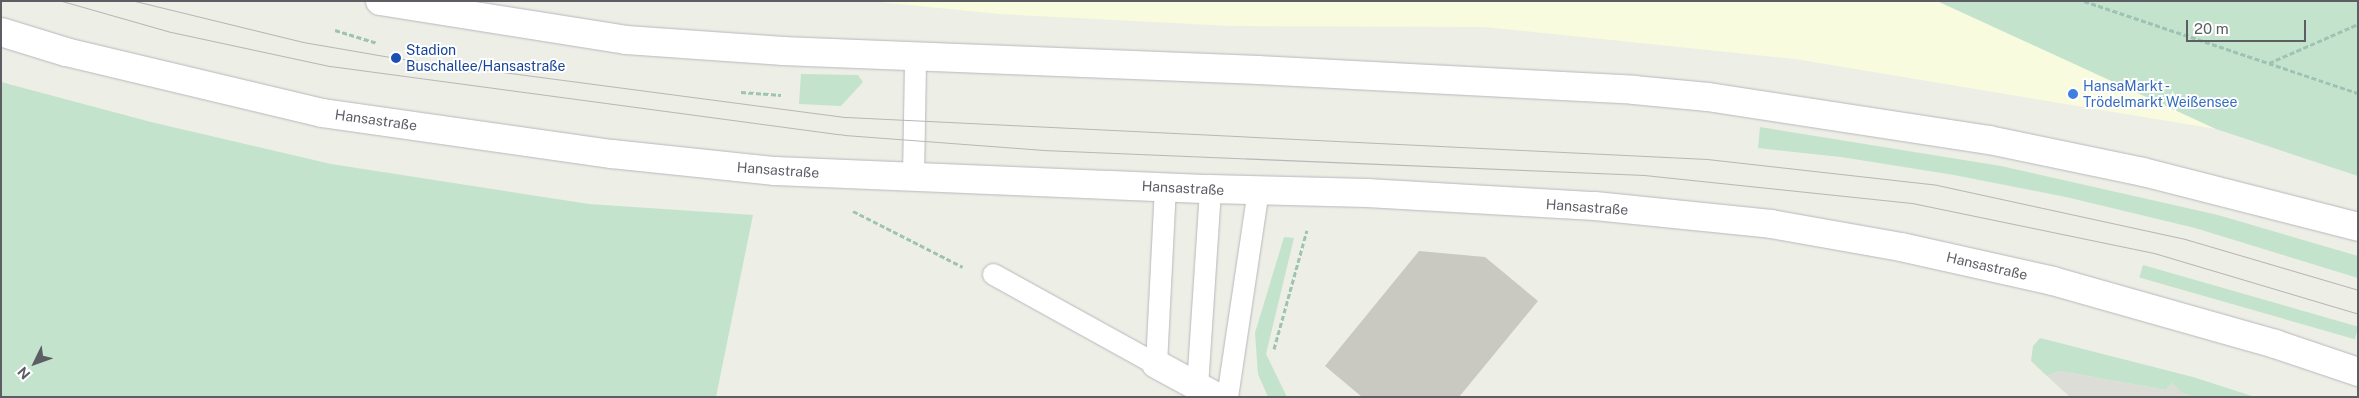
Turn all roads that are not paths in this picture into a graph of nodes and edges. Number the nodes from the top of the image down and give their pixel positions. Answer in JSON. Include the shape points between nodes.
{"nodes":[{"id":1,"x":380,"y":1,"type":"edge"},
{"id":2,"x":1,"y":32,"type":"edge"},
{"id":3,"x":915,"y":57,"type":"junction"},
{"id":4,"x":913,"y":177,"type":"junction"},
{"id":5,"x":1165,"y":186,"type":"junction"},
{"id":6,"x":1210,"y":189,"type":"junction"},
{"id":7,"x":1258,"y":190,"type":"junction"},
{"id":8,"x":2358,"y":227,"type":"edge"},
{"id":9,"x":993,"y":274,"type":"road end"},
{"id":10,"x":1156,"y":364,"type":"junction"},
{"id":11,"x":2358,"y":372,"type":"edge"},
{"id":12,"x":1207,"y":391,"type":"edge"},
{"id":13,"x":1227,"y":397,"type":"edge"}],
"edges":[{"from":1,"to":3,"type":"main road","via":[[626,40]]},
{"from":2,"to":4,"type":"main road","name":"Hansastraße","via":[[66,52],[323,113],[612,154],[775,171]]},
{"from":3,"to":4,"type":"lane"},
{"from":3,"to":8,"type":"main road","via":[[1278,70],[1708,97],[1989,140],[2143,172]]},
{"from":4,"to":5,"type":"main road","name":"Hansastraße"},
{"from":5,"to":6,"type":"main road","name":"Hansastraße"},
{"from":5,"to":10,"type":"lane"},
{"from":6,"to":7,"type":"main road","name":"Hansastraße"},
{"from":6,"to":12,"type":"lane"},
{"from":7,"to":11,"type":"main road","name":"Hansastraße","via":[[1595,206],[1771,224],[1901,247],[2053,281],[2275,344]]},
{"from":7,"to":13,"type":"lane"},
{"from":9,"to":10,"type":"lane"},
{"from":10,"to":12,"type":"main road"}]}
